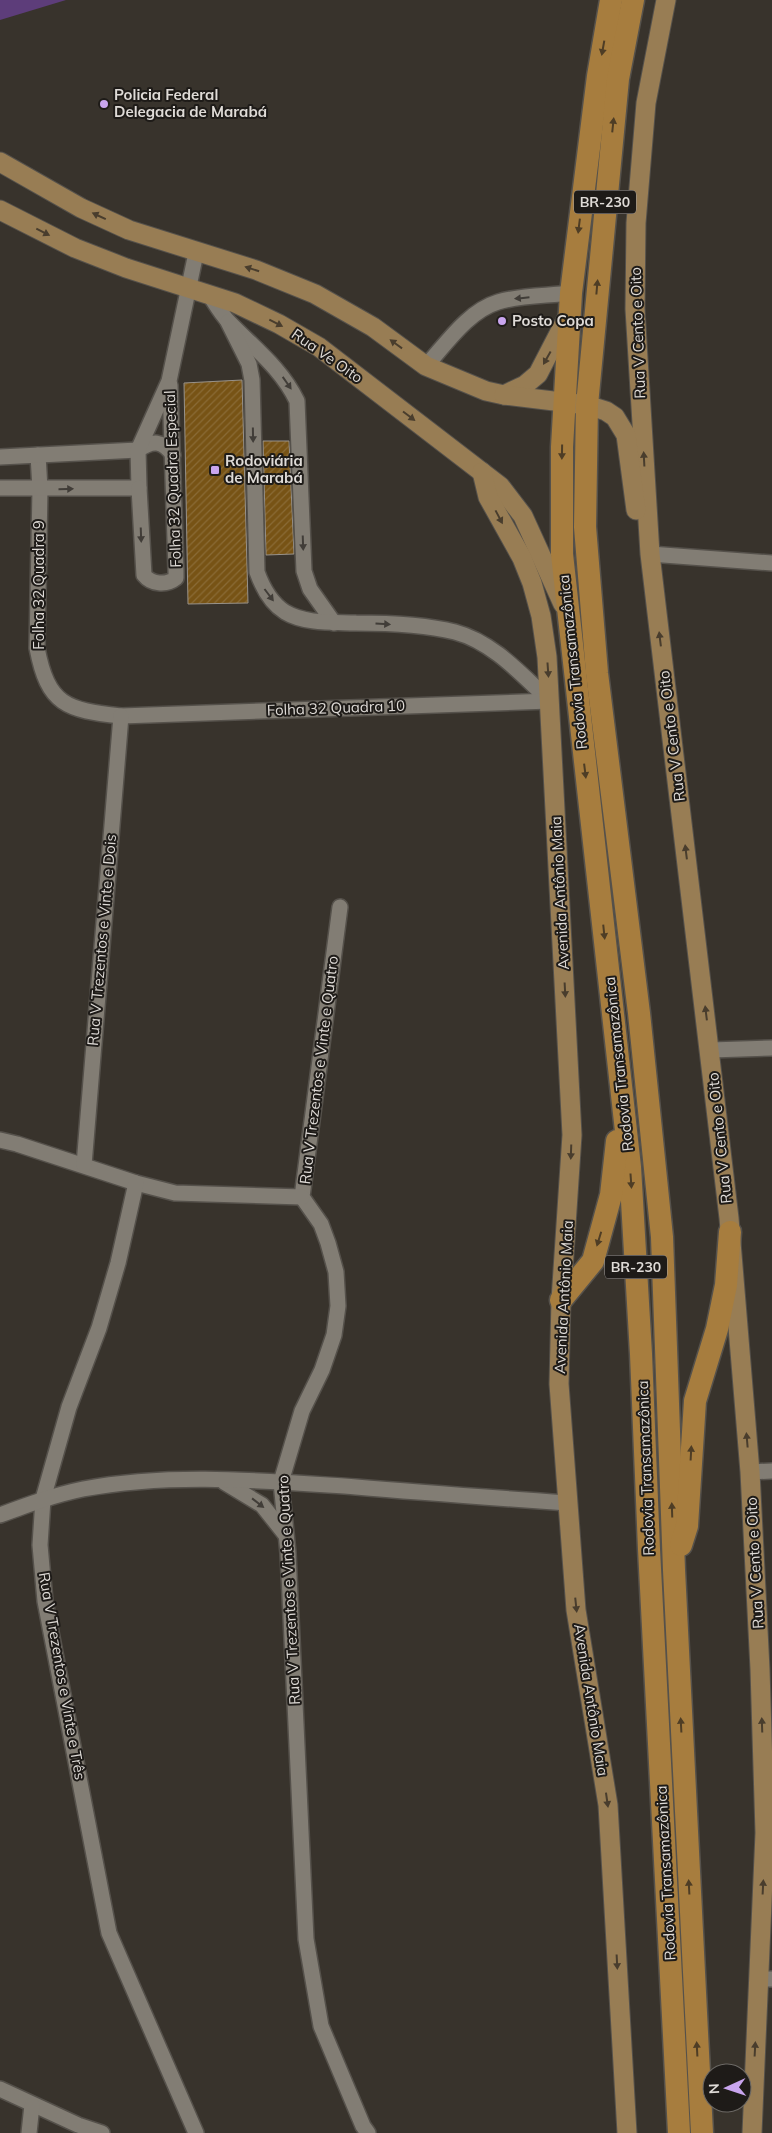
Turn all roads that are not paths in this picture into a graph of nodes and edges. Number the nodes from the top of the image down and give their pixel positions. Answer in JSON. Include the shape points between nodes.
{"nodes":[{"id":1,"x":611,"y":0,"type":"edge"},
{"id":2,"x":633,"y":0,"type":"edge"},
{"id":3,"x":666,"y":0,"type":"edge"},
{"id":4,"x":0,"y":162,"type":"edge"},
{"id":5,"x":0,"y":210,"type":"edge"},
{"id":6,"x":196,"y":252,"type":"junction"},
{"id":7,"x":188,"y":287,"type":"junction"},
{"id":8,"x":209,"y":294,"type":"junction"},
{"id":9,"x":570,"y":304,"type":"junction"},
{"id":10,"x":228,"y":322,"type":"junction"},
{"id":11,"x":426,"y":366,"type":"junction"},
{"id":12,"x":169,"y":381,"type":"junction"},
{"id":13,"x":504,"y":395,"type":"junction"},
{"id":14,"x":564,"y":403,"type":"junction"},
{"id":15,"x":587,"y":405,"type":"junction"},
{"id":16,"x":138,"y":450,"type":"junction"},
{"id":17,"x":38,"y":454,"type":"junction"},
{"id":18,"x":173,"y":455,"type":"junction"},
{"id":19,"x":0,"y":456,"type":"edge"},
{"id":20,"x":482,"y":472,"type":"junction"},
{"id":21,"x":0,"y":488,"type":"edge"},
{"id":22,"x":139,"y":488,"type":"junction"},
{"id":23,"x":40,"y":489,"type":"junction"},
{"id":24,"x":650,"y":554,"type":"junction"},
{"id":25,"x":772,"y":563,"type":"edge"},
{"id":26,"x":567,"y":613,"type":"junction"},
{"id":27,"x":334,"y":623,"type":"junction"},
{"id":28,"x":550,"y":700,"type":"junction"},
{"id":29,"x":121,"y":716,"type":"junction"},
{"id":30,"x":340,"y":907,"type":"dead end"},
{"id":31,"x":772,"y":1048,"type":"edge"},
{"id":32,"x":711,"y":1050,"type":"junction"},
{"id":33,"x":619,"y":1070,"type":"junction"},
{"id":34,"x":0,"y":1140,"type":"edge"},
{"id":35,"x":84,"y":1165,"type":"junction"},
{"id":36,"x":136,"y":1183,"type":"junction"},
{"id":37,"x":302,"y":1197,"type":"junction"},
{"id":38,"x":730,"y":1232,"type":"junction"},
{"id":39,"x":561,"y":1300,"type":"junction"},
{"id":40,"x":772,"y":1471,"type":"edge"},
{"id":41,"x":750,"y":1472,"type":"junction"},
{"id":42,"x":223,"y":1481,"type":"junction"},
{"id":43,"x":281,"y":1482,"type":"junction"},
{"id":44,"x":43,"y":1499,"type":"junction"},
{"id":45,"x":568,"y":1503,"type":"junction"},
{"id":46,"x":0,"y":1515,"type":"edge"},
{"id":47,"x":285,"y":1534,"type":"junction"},
{"id":48,"x":674,"y":1570,"type":"junction"},
{"id":49,"x":768,"y":1834,"type":"edge"},
{"id":50,"x":765,"y":1979,"type":"edge"},
{"id":51,"x":0,"y":2089,"type":"edge"},
{"id":52,"x":32,"y":2105,"type":"junction"},
{"id":53,"x":362,"y":2131,"type":"edge"},
{"id":54,"x":29,"y":2133,"type":"edge"},
{"id":55,"x":102,"y":2133,"type":"edge"},
{"id":56,"x":196,"y":2133,"type":"edge"},
{"id":57,"x":627,"y":2133,"type":"edge"},
{"id":58,"x":679,"y":2133,"type":"edge"},
{"id":59,"x":702,"y":2133,"type":"edge"},
{"id":60,"x":752,"y":2133,"type":"edge"}],
"edges":[{"from":1,"to":9,"type":"highway","name":"Rodovia Transamazônica","number":"BR-230","one_way":true,"via":[[598,76]]},
{"from":15,"to":2,"type":"highway","name":"Rodovia Transamazônica","number":"BR-230","one_way":true,"via":[[617,89]]},
{"from":24,"to":3,"type":"main road","name":"Rua V Cento e Oito","one_way":true,"via":[[635,309],[636,223],[646,103]]},
{"from":6,"to":4,"type":"main road","one_way":true,"via":[[129,230],[81,208]]},
{"from":5,"to":7,"type":"main road","name":"Rua Ve Oito","one_way":true,"via":[[75,248]]},
{"from":6,"to":7,"type":"street"},
{"from":11,"to":6,"type":"main road","one_way":true,"via":[[373,327],[315,294],[256,270]]},
{"from":7,"to":8,"type":"main road","name":"Rua Ve Oito"},
{"from":7,"to":12,"type":"street"},
{"from":8,"to":10,"type":"street"},
{"from":8,"to":20,"type":"main road","name":"Rua Ve Oito","one_way":true,"via":[[253,311],[319,347]]},
{"from":9,"to":11,"type":"street","one_way":true,"via":[[505,301],[486,307],[471,317]]},
{"from":9,"to":13,"type":"main road","one_way":true,"via":[[538,374]]},
{"from":9,"to":14,"type":"highway","name":"Rodovia Transamazônica","number":"BR-230"},
{"from":10,"to":27,"type":"street","one_way":true,"via":[[272,364],[289,385],[296,401],[304,571],[310,589]]},
{"from":10,"to":27,"type":"street","one_way":true,"via":[[249,364],[252,380],[257,572],[262,586],[282,610],[296,618]]},
{"from":11,"to":13,"type":"main road","via":[[486,391]]},
{"from":12,"to":16,"type":"street"},
{"from":12,"to":18,"type":"street","name":"Folha 32 Quadra Especial"},
{"from":13,"to":14,"type":"main road"},
{"from":14,"to":15,"type":"main road"},
{"from":14,"to":26,"type":"highway","name":"Rodovia Transamazônica","number":"BR-230","one_way":true,"via":[[562,554]]},
{"from":15,"to":24,"type":"main road","via":[[615,417],[626,435],[638,515]]},
{"from":48,"to":15,"type":"highway","name":"Rodovia Transamazônica","number":"BR-230","one_way":true,"via":[[662,1237],[590,602],[585,527]]},
{"from":16,"to":17,"type":"street"},
{"from":16,"to":18,"type":"street","via":[[149,443],[159,442]]},
{"from":16,"to":22,"type":"street"},
{"from":17,"to":19,"type":"street"},
{"from":17,"to":23,"type":"street","name":"Folha 32 Quadra 9"},
{"from":22,"to":18,"type":"street","name":"Folha 32 Quadra Especial","one_way":true,"via":[[144,575],[148,580],[166,583],[176,578]]},
{"from":20,"to":26,"type":"main road","name":"Rua Ve Oito","via":[[500,486],[523,516]]},
{"from":20,"to":28,"type":"main road","name":"Avenida Antônio Maia","one_way":true,"via":[[488,497],[532,583],[542,624]]},
{"from":21,"to":23,"type":"street"},
{"from":23,"to":22,"type":"street","one_way":true},
{"from":23,"to":29,"type":"street","name":"Folha 32 Quadra 9","via":[[37,648],[42,672],[57,698],[70,706]]},
{"from":24,"to":25,"type":"street"},
{"from":32,"to":24,"type":"main road","name":"Rua V Cento e Oito","one_way":true},
{"from":26,"to":33,"type":"highway","name":"Rodovia Transamazônica","number":"BR-230","one_way":true},
{"from":27,"to":28,"type":"street","one_way":true,"via":[[456,632],[500,654]]},
{"from":28,"to":29,"type":"street","name":"Folha 32 Quadra 10"},
{"from":28,"to":39,"type":"main road","name":"Avenida Antônio Maia","one_way":true,"via":[[572,1135]]},
{"from":29,"to":35,"type":"street","name":"Rua V Trezentos e Vinte e Dois"},
{"from":30,"to":37,"type":"street","name":"Rua V Trezentos e Vinte e Quatro"},
{"from":31,"to":32,"type":"street"},
{"from":32,"to":38,"type":"main road","name":"Rua V Cento e Oito"},
{"from":33,"to":39,"type":"highway","one_way":true,"via":[[617,1141],[611,1195],[592,1261]]},
{"from":33,"to":58,"type":"highway","name":"Rodovia Transamazônica","number":"BR-230","one_way":true,"via":[[630,1167],[642,1354]]},
{"from":34,"to":35,"type":"street"},
{"from":35,"to":36,"type":"street"},
{"from":36,"to":37,"type":"street","via":[[176,1193]]},
{"from":36,"to":44,"type":"street","name":"Rua V Trezentos e Vinte e Três","via":[[115,1272],[68,1407]]},
{"from":37,"to":43,"type":"street","name":"Rua V Trezentos e Vinte e Quatro","via":[[321,1224],[328,1243],[336,1272],[338,1306],[331,1344],[302,1411]]},
{"from":41,"to":38,"type":"main road","name":"Rua V Cento e Oito","one_way":true},
{"from":48,"to":38,"type":"highway","one_way":true,"via":[[687,1526],[695,1401],[717,1329],[726,1285]]},
{"from":39,"to":45,"type":"main road","name":"Avenida Antônio Maia","via":[[560,1384]]},
{"from":40,"to":41,"type":"street"},
{"from":49,"to":41,"type":"main road","name":"Rua V Cento e Oito","one_way":true},
{"from":42,"to":43,"type":"street"},
{"from":42,"to":44,"type":"street","via":[[179,1478],[120,1483]]},
{"from":42,"to":47,"type":"street","one_way":true,"via":[[262,1505]]},
{"from":43,"to":45,"type":"street"},
{"from":43,"to":47,"type":"street","name":"Rua V Trezentos e Vinte e Quatro"},
{"from":44,"to":46,"type":"street"},
{"from":44,"to":56,"type":"street","name":"Rua V Trezentos e Vinte e Três","via":[[40,1545],[45,1601],[110,1933]]},
{"from":45,"to":57,"type":"main road","name":"Avenida Antônio Maia","one_way":true,"via":[[576,1610],[608,1804]]},
{"from":47,"to":53,"type":"street","name":"Rua V Trezentos e Vinte e Quatro","via":[[306,1939],[321,2026]]},
{"from":59,"to":48,"type":"highway","name":"Rodovia Transamazônica","number":"BR-230","one_way":true},
{"from":50,"to":49,"type":"main road","name":"Rua V Cento e Oito","one_way":true},
{"from":60,"to":50,"type":"main road","name":"Rua V Cento e Oito","one_way":true},
{"from":51,"to":52,"type":"street"},
{"from":52,"to":54,"type":"street"},
{"from":52,"to":55,"type":"street"}]}
